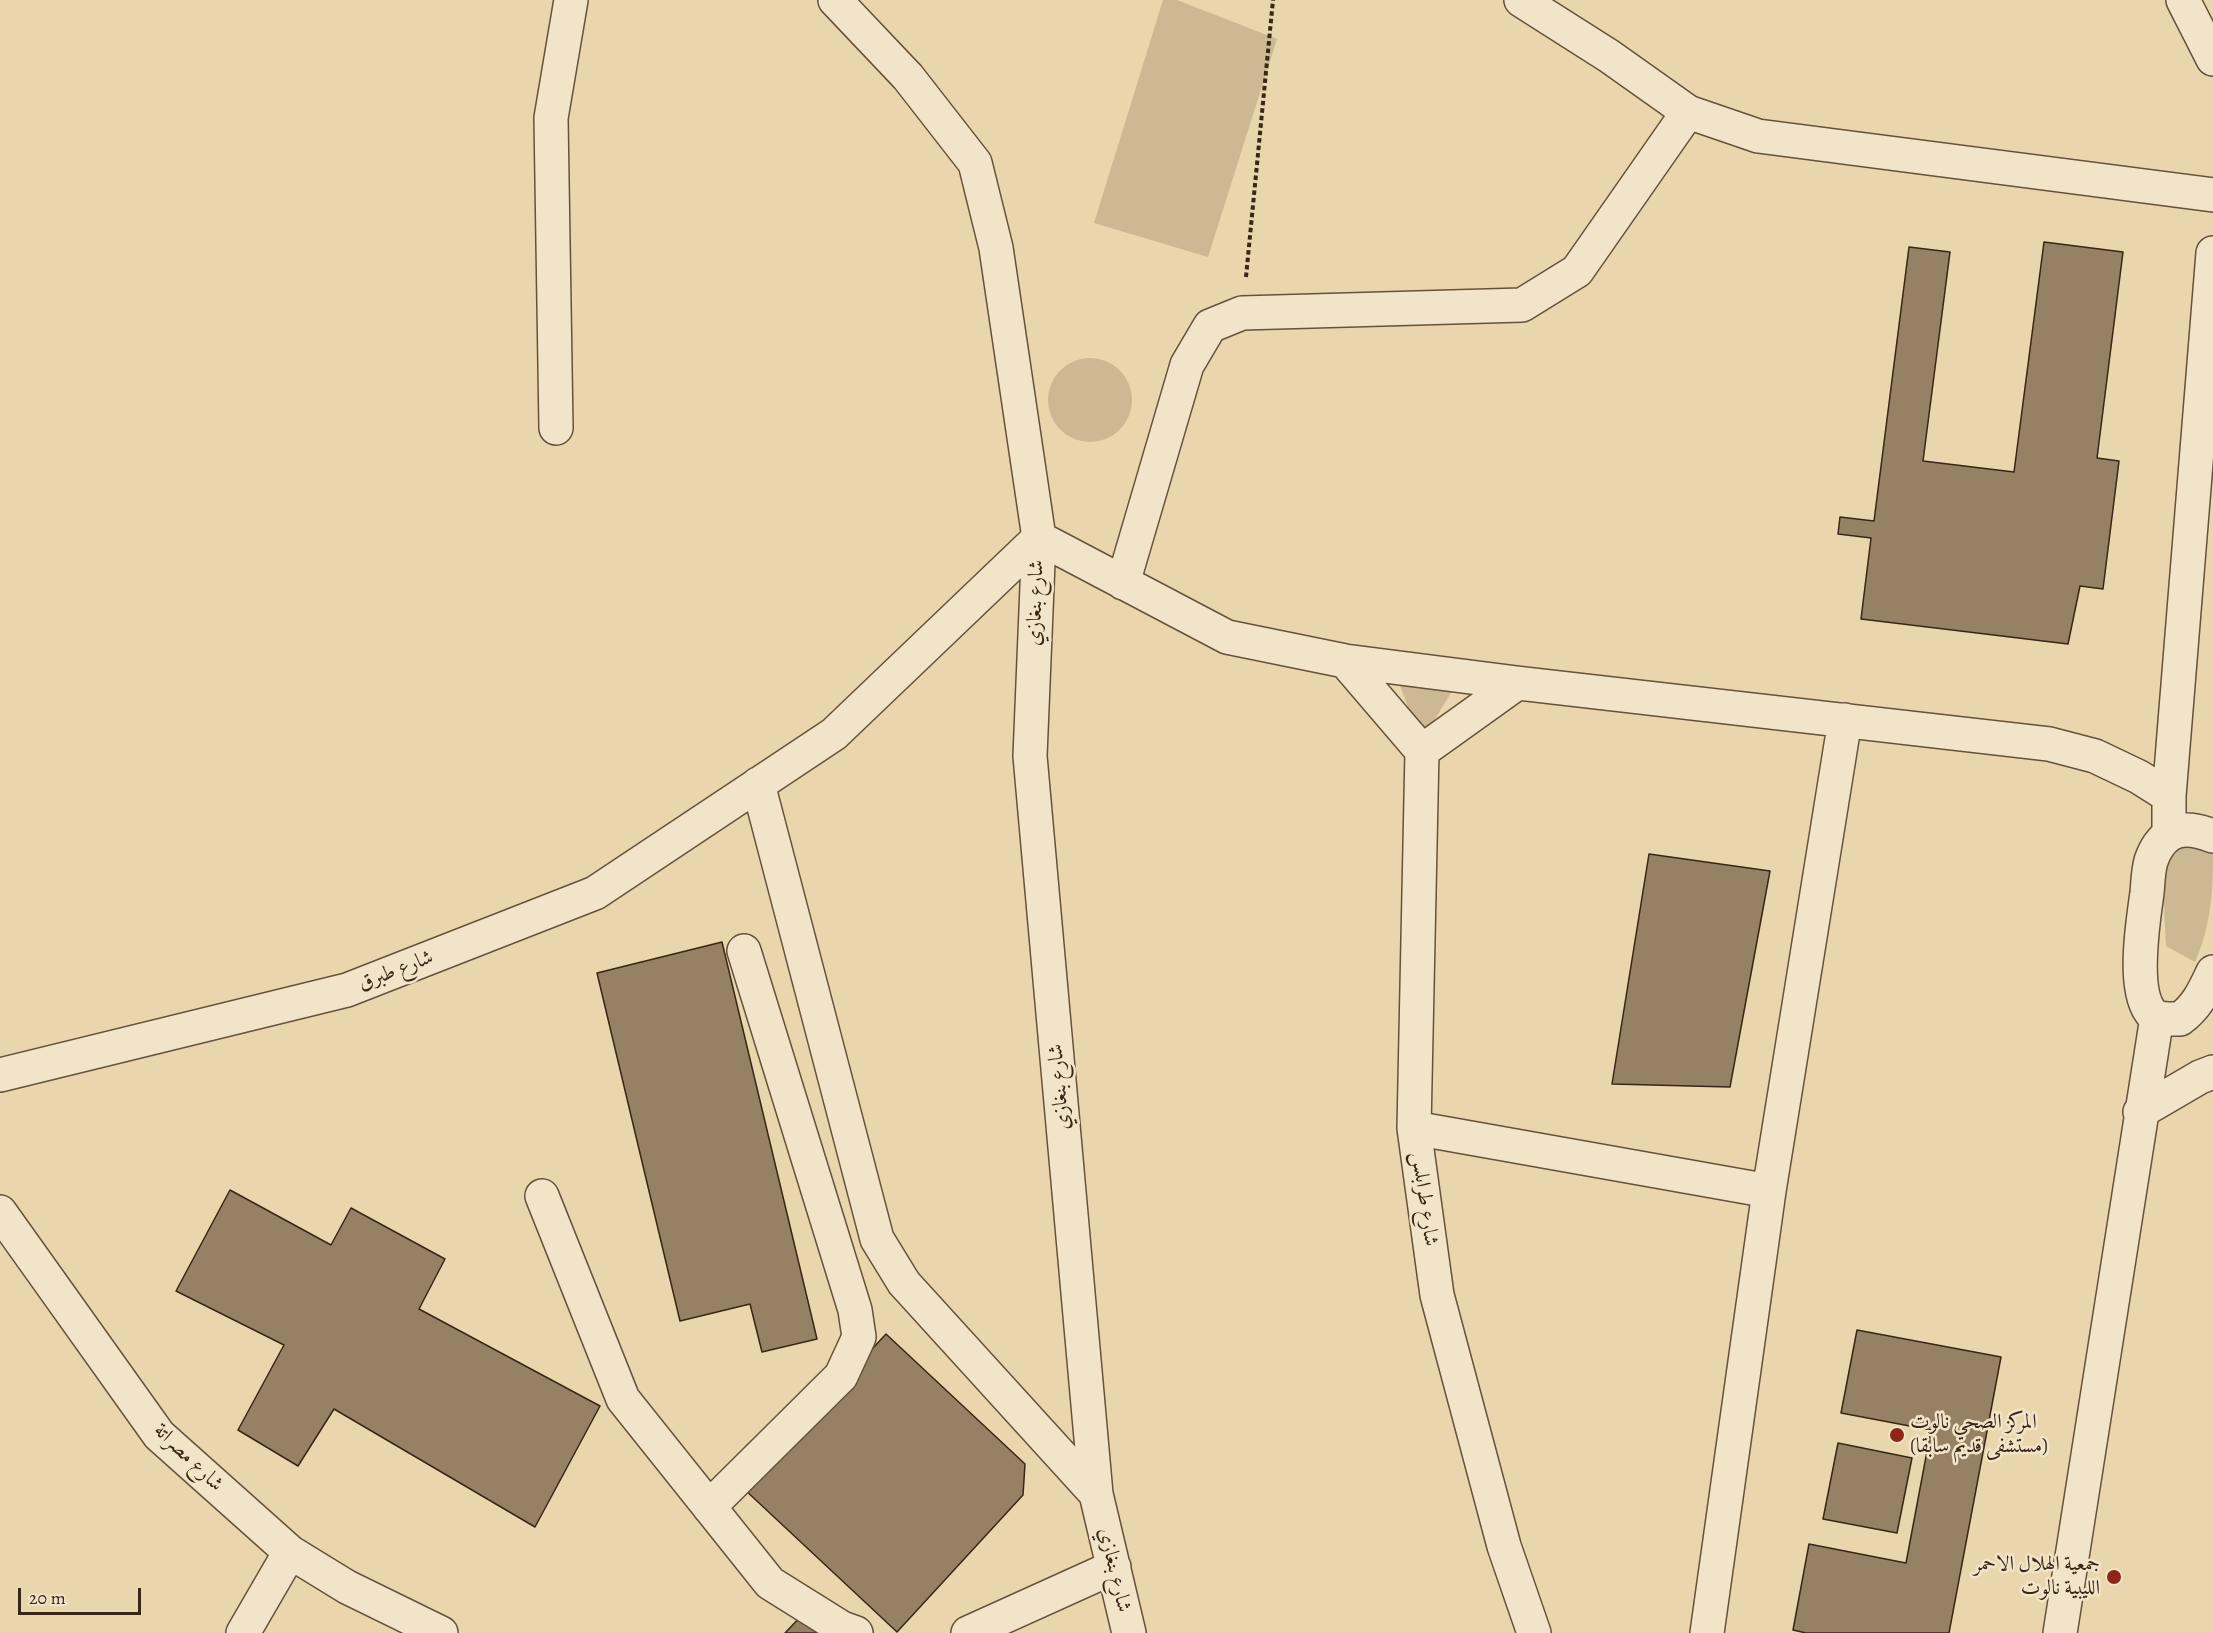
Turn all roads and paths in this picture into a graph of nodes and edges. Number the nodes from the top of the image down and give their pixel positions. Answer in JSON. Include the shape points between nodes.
{"nodes":[{"id":1,"x":571,"y":0,"type":"edge"},
{"id":2,"x":835,"y":0,"type":"edge"},
{"id":3,"x":1274,"y":0,"type":"edge"},
{"id":4,"x":1521,"y":0,"type":"edge"},
{"id":5,"x":2183,"y":0,"type":"edge"},
{"id":6,"x":2213,"y":59,"type":"edge"},
{"id":7,"x":1688,"y":112,"type":"junction"},
{"id":8,"x":2213,"y":195,"type":"edge"},
{"id":9,"x":2213,"y":252,"type":"edge"},
{"id":10,"x":1242,"y":313,"type":"junction"},
{"id":11,"x":556,"y":428,"type":"dead end"},
{"id":12,"x":1039,"y":538,"type":"junction"},
{"id":13,"x":1123,"y":583,"type":"junction"},
{"id":14,"x":1345,"y":661,"type":"junction"},
{"id":15,"x":1517,"y":683,"type":"junction"},
{"id":16,"x":1845,"y":720,"type":"junction"},
{"id":17,"x":1422,"y":751,"type":"junction"},
{"id":18,"x":758,"y":784,"type":"junction"},
{"id":19,"x":2169,"y":796,"type":"junction"},
{"id":20,"x":2169,"y":835,"type":"junction"},
{"id":21,"x":2213,"y":836,"type":"edge"},
{"id":22,"x":744,"y":951,"type":"dead end"},
{"id":23,"x":2213,"y":972,"type":"edge"},
{"id":24,"x":2157,"y":1017,"type":"junction"},
{"id":25,"x":2213,"y":1072,"type":"edge"},
{"id":26,"x":0,"y":1076,"type":"edge"},
{"id":27,"x":2140,"y":1112,"type":"junction"},
{"id":28,"x":1414,"y":1128,"type":"junction"},
{"id":29,"x":1769,"y":1191,"type":"junction"},
{"id":30,"x":542,"y":1196,"type":"dead end"},
{"id":31,"x":0,"y":1212,"type":"edge"},
{"id":32,"x":1096,"y":1494,"type":"junction"},
{"id":33,"x":709,"y":1507,"type":"junction"},
{"id":34,"x":290,"y":1552,"type":"junction"},
{"id":35,"x":1113,"y":1567,"type":"junction"},
{"id":36,"x":243,"y":1633,"type":"edge"},
{"id":37,"x":441,"y":1633,"type":"edge"},
{"id":38,"x":856,"y":1633,"type":"edge"},
{"id":39,"x":968,"y":1633,"type":"edge"},
{"id":40,"x":1129,"y":1633,"type":"edge"},
{"id":41,"x":1534,"y":1633,"type":"edge"},
{"id":42,"x":1707,"y":1633,"type":"edge"},
{"id":43,"x":2060,"y":1633,"type":"edge"}],
"edges":[{"from":1,"to":11,"type":"street","via":[[551,118]]},
{"from":2,"to":12,"type":"street","name":"شارع بنغازي","via":[[908,77],[975,163],[996,248]]},
{"from":3,"to":10,"type":"path"},
{"from":4,"to":7,"type":"street"},
{"from":5,"to":6,"type":"street"},
{"from":7,"to":8,"type":"street","via":[[1758,136]]},
{"from":7,"to":10,"type":"street","via":[[1577,272],[1522,305]]},
{"from":9,"to":19,"type":"street"},
{"from":10,"to":13,"type":"street","via":[[1210,326],[1187,365]]},
{"from":12,"to":13,"type":"street"},
{"from":12,"to":18,"type":"street","name":"شارع طبرق","via":[[834,734]]},
{"from":12,"to":32,"type":"street","name":"شارع بنغازي","via":[[1030,756]]},
{"from":13,"to":14,"type":"street","via":[[1227,637]]},
{"from":14,"to":15,"type":"street"},
{"from":14,"to":17,"type":"street"},
{"from":15,"to":16,"type":"street"},
{"from":15,"to":17,"type":"street"},
{"from":16,"to":19,"type":"street","via":[[2049,744],[2095,756]]},
{"from":16,"to":29,"type":"street"},
{"from":17,"to":28,"type":"street","name":"شارع طرابلس"},
{"from":18,"to":26,"type":"street","name":"شارع طبرق","via":[[595,892],[347,990]]},
{"from":18,"to":32,"type":"street","via":[[877,1239],[904,1283]]},
{"from":19,"to":20,"type":"street"},
{"from":20,"to":21,"type":"street","via":[[2184,830]]},
{"from":20,"to":24,"type":"street","via":[[2158,846],[2151,862],[2141,943],[2142,988],[2152,1014]]},
{"from":22,"to":33,"type":"street","via":[[855,1310],[858,1337],[841,1376]]},
{"from":23,"to":24,"type":"street","via":[[2192,1011],[2180,1019]]},
{"from":24,"to":27,"type":"street"},
{"from":25,"to":27,"type":"street"},
{"from":27,"to":43,"type":"street"},
{"from":28,"to":29,"type":"street"},
{"from":28,"to":41,"type":"street","name":"شارع طرابلس","via":[[1437,1294],[1504,1546]]},
{"from":29,"to":42,"type":"street"},
{"from":30,"to":33,"type":"street","via":[[623,1399]]},
{"from":31,"to":34,"type":"street","name":"شارع مصراتة","via":[[159,1435]]},
{"from":32,"to":35,"type":"street","name":"شارع بنغازي"},
{"from":33,"to":38,"type":"street","via":[[770,1584]]},
{"from":34,"to":36,"type":"street"},
{"from":34,"to":37,"type":"street","name":"شارع مصراتة","via":[[347,1587]]},
{"from":35,"to":39,"type":"street"},
{"from":35,"to":40,"type":"street","name":"شارع بنغازي"}]}
